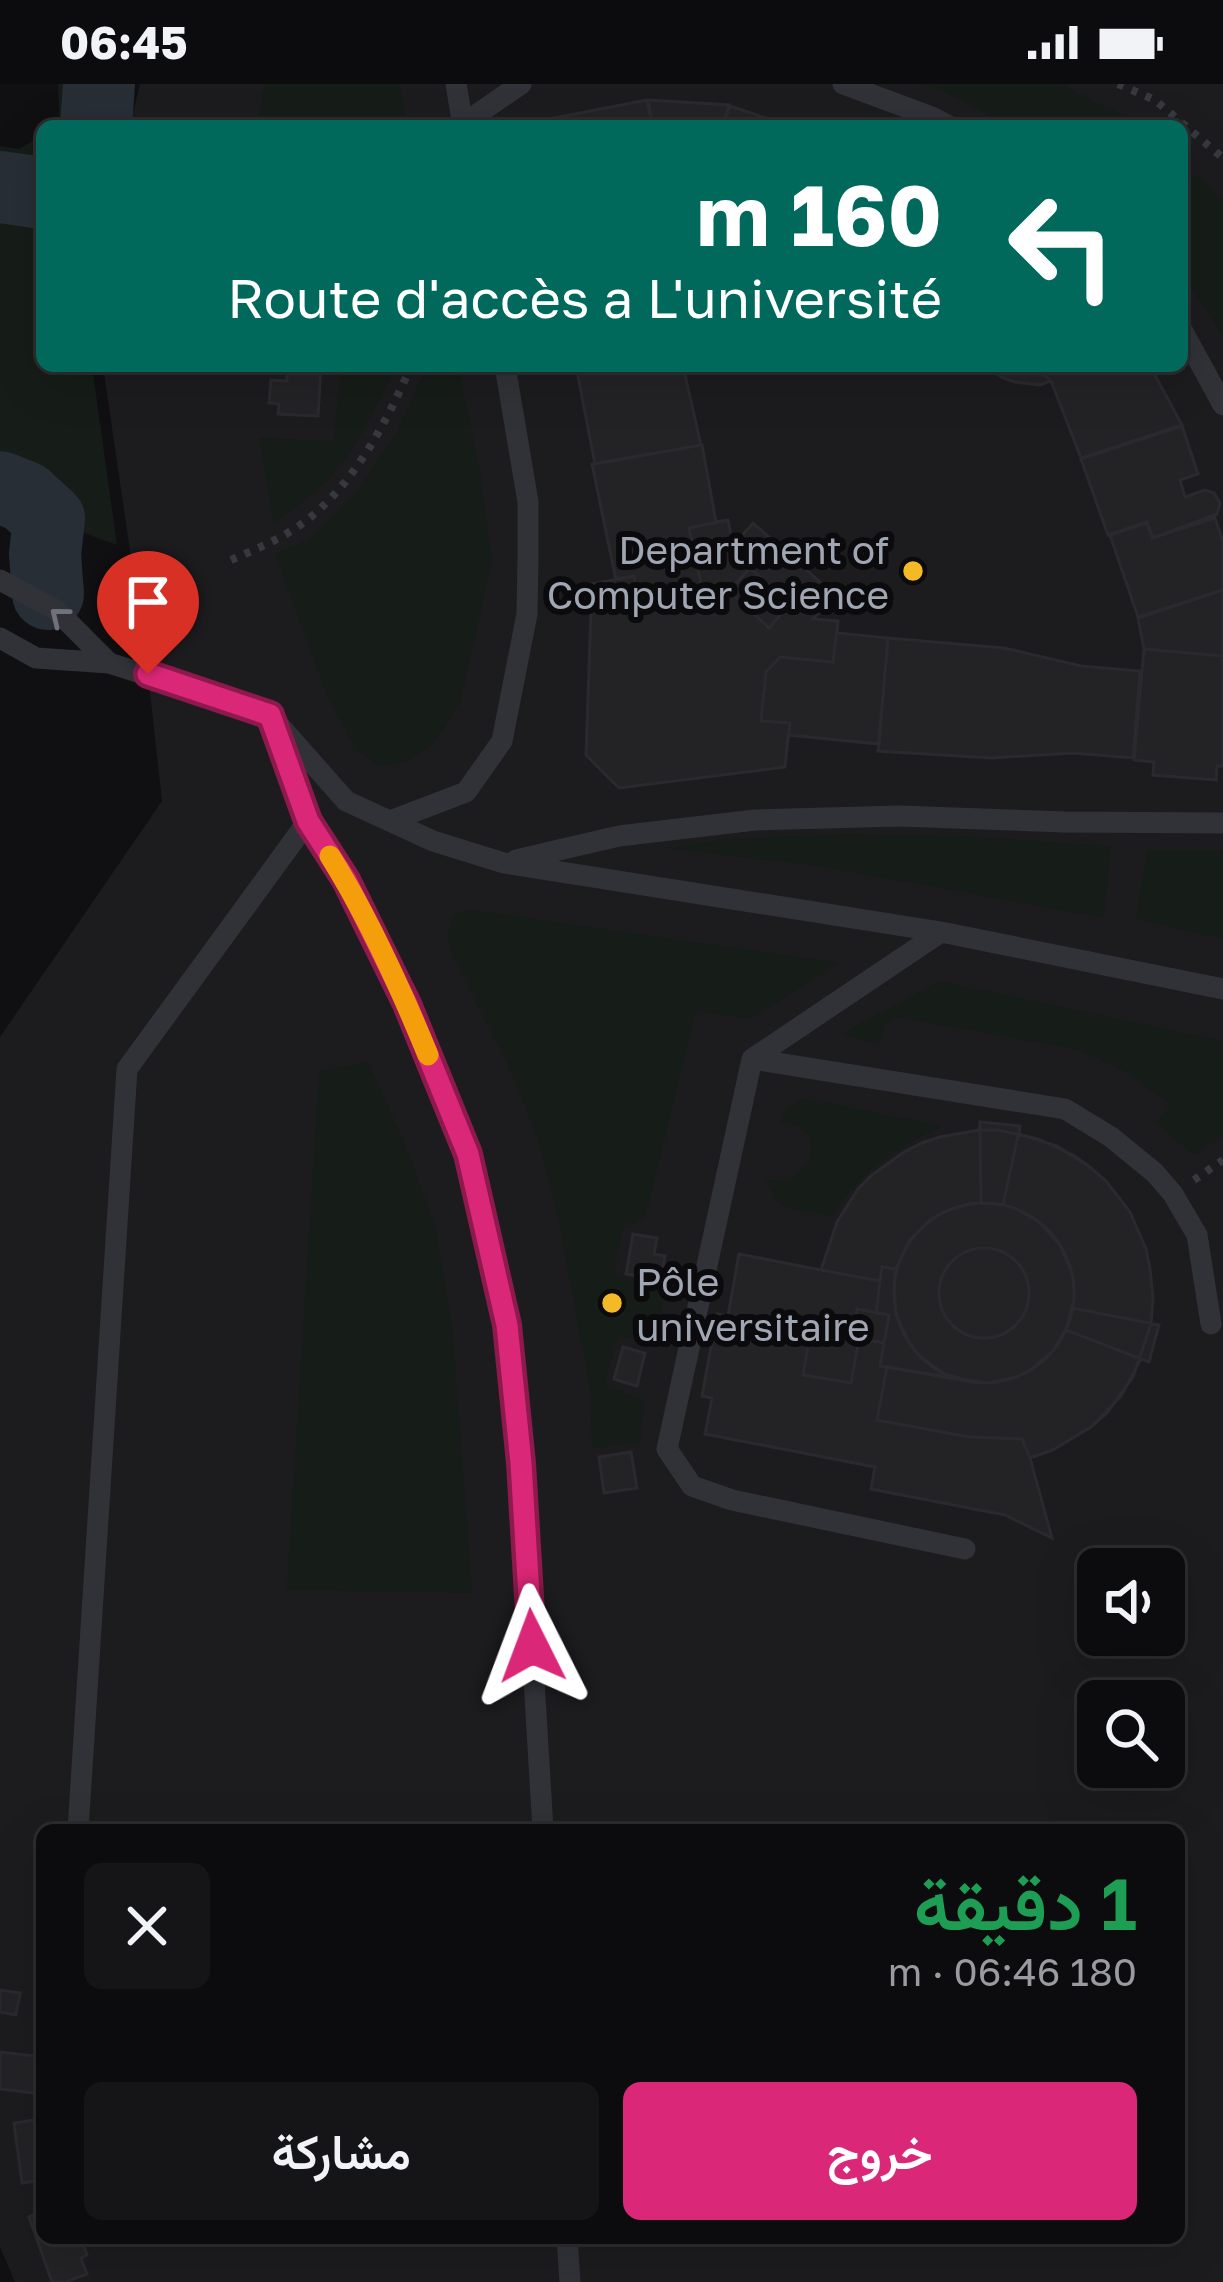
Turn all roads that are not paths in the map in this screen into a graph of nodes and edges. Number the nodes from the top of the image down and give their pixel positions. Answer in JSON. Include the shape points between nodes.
{"nodes":[{"id":1,"x":456,"y":84,"type":"edge"},
{"id":2,"x":521,"y":84,"type":"edge"},
{"id":3,"x":843,"y":84,"type":"edge"},
{"id":4,"x":462,"y":120,"type":"edge"},
{"id":5,"x":470,"y":120,"type":"edge"},
{"id":6,"x":938,"y":120,"type":"edge"},
{"id":7,"x":1188,"y":340,"type":"edge"},
{"id":8,"x":506,"y":372,"type":"edge"},
{"id":9,"x":1223,"y":405,"type":"edge"},
{"id":10,"x":0,"y":580,"type":"edge"},
{"id":11,"x":0,"y":638,"type":"edge"},
{"id":12,"x":109,"y":663,"type":"junction"},
{"id":13,"x":270,"y":715,"type":"junction"},
{"id":14,"x":308,"y":821,"type":"junction"},
{"id":15,"x":389,"y":821,"type":"junction"},
{"id":16,"x":1223,"y":823,"type":"edge"},
{"id":17,"x":504,"y":862,"type":"junction"},
{"id":18,"x":941,"y":932,"type":"junction"},
{"id":19,"x":1223,"y":989,"type":"edge"},
{"id":20,"x":752,"y":1059,"type":"junction"},
{"id":21,"x":1211,"y":1324,"type":"dead end"},
{"id":22,"x":965,"y":1549,"type":"dead end"},
{"id":23,"x":78,"y":1824,"type":"edge"},
{"id":24,"x":543,"y":1824,"type":"edge"},
{"id":25,"x":567,"y":2244,"type":"edge"},
{"id":26,"x":570,"y":2282,"type":"edge"}],
"edges":[{"from":1,"to":4,"type":"lane"},
{"from":2,"to":5,"type":"lane"},
{"from":3,"to":6,"type":"lane"},
{"from":7,"to":9,"type":"lane"},
{"from":8,"to":15,"type":"lane","via":[[528,502],[528,556],[527,614],[502,741],[466,792]]},
{"from":12,"to":10,"type":"lane","one_way":true,"via":[[56,610]]},
{"from":11,"to":12,"type":"lane","via":[[36,658]]},
{"from":12,"to":13,"type":"lane"},
{"from":13,"to":14,"type":"lane"},
{"from":13,"to":15,"type":"lane","via":[[346,801]]},
{"from":14,"to":23,"type":"lane","via":[[127,1069]]},
{"from":14,"to":24,"type":"lane","via":[[407,1004],[468,1154],[507,1325]]},
{"from":15,"to":17,"type":"lane"},
{"from":16,"to":17,"type":"lane","via":[[755,820],[619,836]]},
{"from":17,"to":18,"type":"lane"},
{"from":18,"to":19,"type":"lane"},
{"from":18,"to":20,"type":"lane"},
{"from":20,"to":21,"type":"lane","via":[[1065,1108],[1112,1137],[1173,1194],[1197,1235]]},
{"from":20,"to":22,"type":"lane","via":[[667,1449],[692,1486],[732,1500]]},
{"from":25,"to":26,"type":"lane"}]}
